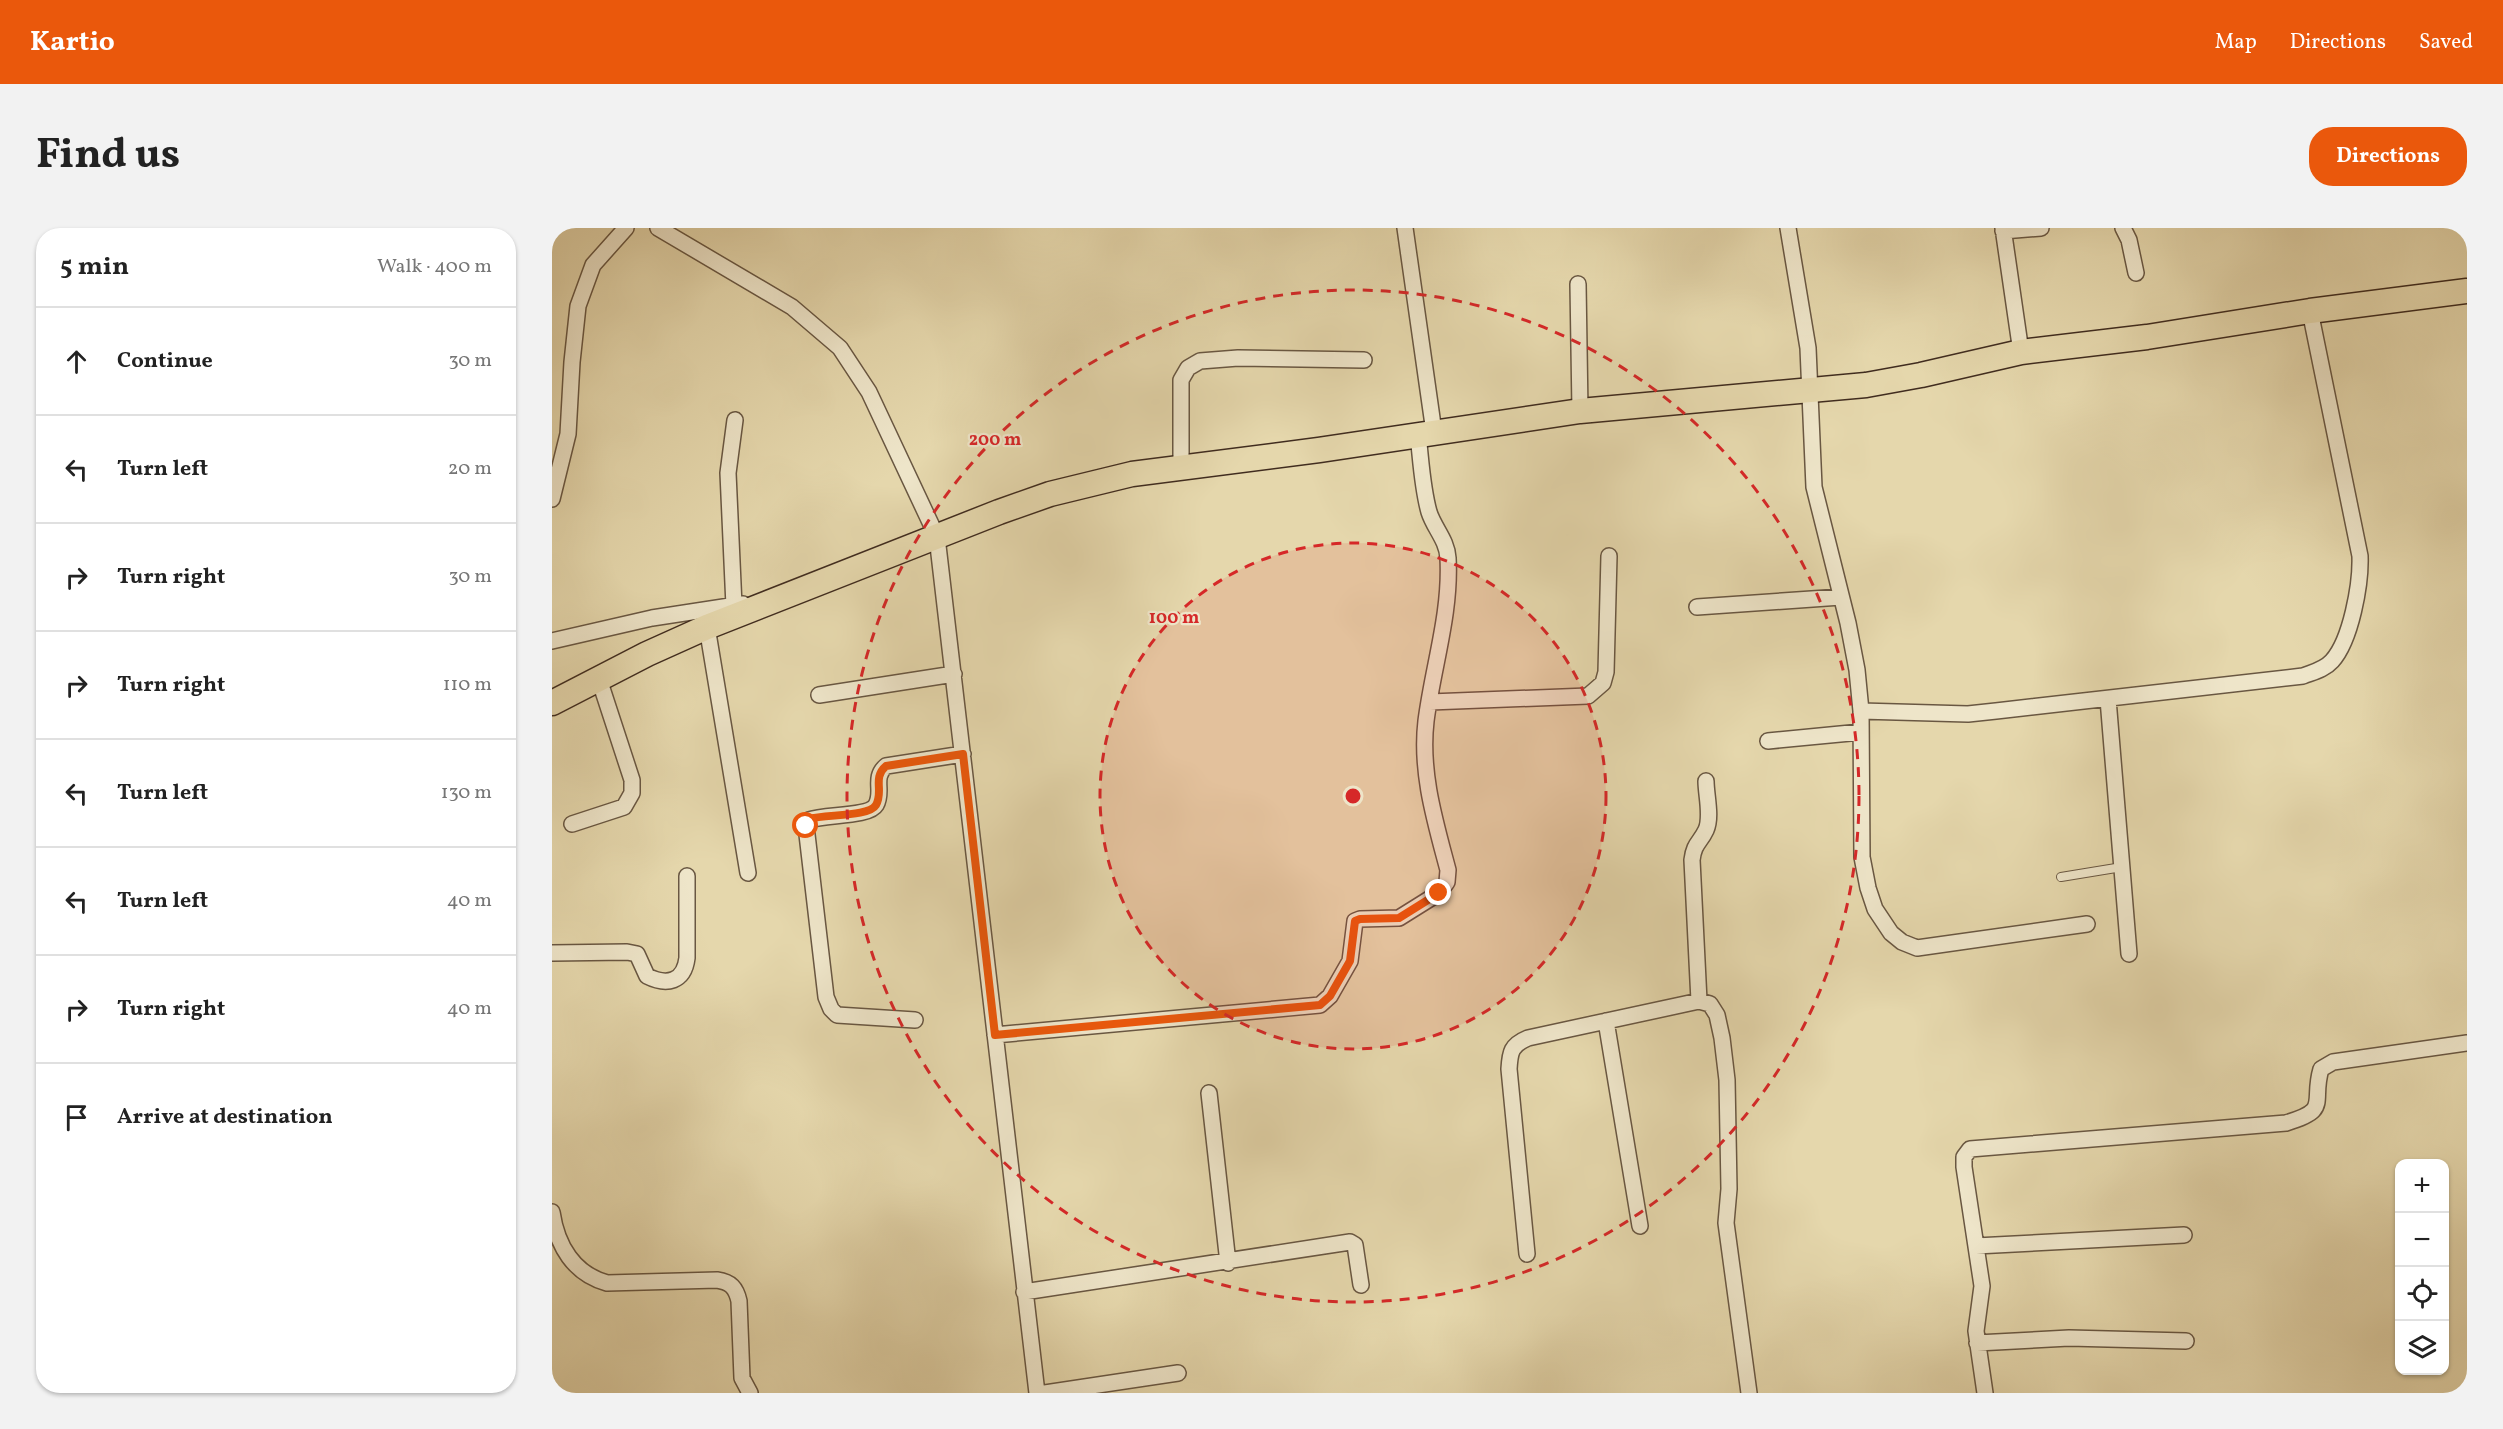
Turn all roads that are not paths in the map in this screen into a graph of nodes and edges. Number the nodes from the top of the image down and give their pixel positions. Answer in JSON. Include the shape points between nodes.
{"nodes":[{"id":1,"x":626,"y":228,"type":"edge"},
{"id":2,"x":658,"y":228,"type":"edge"},
{"id":3,"x":1405,"y":228,"type":"edge"},
{"id":4,"x":1788,"y":228,"type":"edge"},
{"id":5,"x":2040,"y":228,"type":"edge"},
{"id":6,"x":2123,"y":228,"type":"edge"},
{"id":7,"x":2003,"y":229,"type":"edge"},
{"id":8,"x":2136,"y":273,"type":"dead end"},
{"id":9,"x":1578,"y":284,"type":"dead end"},
{"id":10,"x":2467,"y":291,"type":"edge"},
{"id":11,"x":2310,"y":311,"type":"junction"},
{"id":12,"x":2021,"y":352,"type":"junction"},
{"id":13,"x":1364,"y":360,"type":"dead end"},
{"id":14,"x":1810,"y":392,"type":"junction"},
{"id":15,"x":1580,"y":411,"type":"junction"},
{"id":16,"x":735,"y":420,"type":"dead end"},
{"id":17,"x":1426,"y":434,"type":"junction"},
{"id":18,"x":1181,"y":466,"type":"junction"},
{"id":19,"x":552,"y":499,"type":"edge"},
{"id":20,"x":937,"y":537,"type":"junction"},
{"id":21,"x":1609,"y":556,"type":"dead end"},
{"id":22,"x":785,"y":596,"type":"junction"},
{"id":23,"x":1841,"y":597,"type":"junction"},
{"id":24,"x":734,"y":606,"type":"junction"},
{"id":25,"x":1697,"y":607,"type":"dead end"},
{"id":26,"x":707,"y":627,"type":"junction"},
{"id":27,"x":552,"y":641,"type":"edge"},
{"id":28,"x":954,"y":674,"type":"junction"},
{"id":29,"x":599,"y":679,"type":"junction"},
{"id":30,"x":819,"y":695,"type":"dead end"},
{"id":31,"x":2108,"y":699,"type":"junction"},
{"id":32,"x":1430,"y":702,"type":"junction"},
{"id":33,"x":552,"y":703,"type":"edge"},
{"id":34,"x":1861,"y":711,"type":"junction"},
{"id":35,"x":1861,"y":732,"type":"junction"},
{"id":36,"x":1768,"y":741,"type":"dead end"},
{"id":37,"x":963,"y":754,"type":"junction"},
{"id":38,"x":1706,"y":781,"type":"dead end"},
{"id":39,"x":572,"y":824,"type":"dead end"},
{"id":40,"x":2122,"y":867,"type":"junction"},
{"id":41,"x":747,"y":873,"type":"dead end"},
{"id":42,"x":687,"y":876,"type":"dead end"},
{"id":43,"x":2061,"y":877,"type":"dead end"},
{"id":44,"x":2087,"y":924,"type":"dead end"},
{"id":45,"x":552,"y":953,"type":"edge"},
{"id":46,"x":2129,"y":954,"type":"dead end"},
{"id":47,"x":1699,"y":1001,"type":"junction"},
{"id":48,"x":915,"y":1020,"type":"dead end"},
{"id":49,"x":1606,"y":1021,"type":"junction"},
{"id":50,"x":995,"y":1035,"type":"junction"},
{"id":51,"x":2467,"y":1043,"type":"edge"},
{"id":52,"x":1209,"y":1093,"type":"dead end"},
{"id":53,"x":552,"y":1212,"type":"edge"},
{"id":54,"x":1640,"y":1226,"type":"dead end"},
{"id":55,"x":2184,"y":1235,"type":"dead end"},
{"id":56,"x":1976,"y":1245,"type":"junction"},
{"id":57,"x":1527,"y":1254,"type":"dead end"},
{"id":58,"x":1228,"y":1263,"type":"junction"},
{"id":59,"x":1361,"y":1285,"type":"dead end"},
{"id":60,"x":1024,"y":1292,"type":"junction"},
{"id":61,"x":2186,"y":1341,"type":"dead end"},
{"id":62,"x":1977,"y":1342,"type":"junction"},
{"id":63,"x":1178,"y":1373,"type":"dead end"},
{"id":64,"x":750,"y":1393,"type":"edge"},
{"id":65,"x":1037,"y":1393,"type":"edge"},
{"id":66,"x":1045,"y":1393,"type":"edge"},
{"id":67,"x":1749,"y":1393,"type":"edge"},
{"id":68,"x":1985,"y":1393,"type":"edge"}],
"edges":[{"from":1,"to":19,"type":"street","via":[[593,265],[578,306],[568,434]]},
{"from":2,"to":20,"type":"street","via":[[792,307],[840,348],[869,392]]},
{"from":3,"to":17,"type":"street"},
{"from":4,"to":14,"type":"street","via":[[1808,348]]},
{"from":5,"to":7,"type":"street"},
{"from":6,"to":8,"type":"street"},
{"from":7,"to":12,"type":"street"},
{"from":9,"to":15,"type":"street"},
{"from":10,"to":11,"type":"highway"},
{"from":11,"to":12,"type":"highway"},
{"from":11,"to":31,"type":"street","via":[[2360,556],[2361,576],[2343,643],[2321,670],[2303,676]]},
{"from":12,"to":14,"type":"highway","via":[[1921,375]]},
{"from":13,"to":18,"type":"street","via":[[1200,361],[1188,368],[1181,380]]},
{"from":14,"to":15,"type":"highway"},
{"from":14,"to":23,"type":"street","via":[[1814,487]]},
{"from":15,"to":17,"type":"highway"},
{"from":16,"to":24,"type":"street","via":[[728,473]]},
{"from":17,"to":18,"type":"highway"},
{"from":17,"to":32,"type":"street","via":[[1430,515],[1446,543],[1448,555],[1446,619]]},
{"from":18,"to":20,"type":"highway","via":[[1050,494]]},
{"from":20,"to":22,"type":"highway"},
{"from":20,"to":28,"type":"street"},
{"from":21,"to":32,"type":"street","via":[[1606,672],[1598,690],[1588,696],[1566,698]]},
{"from":22,"to":24,"type":"street"},
{"from":22,"to":26,"type":"highway"},
{"from":23,"to":25,"type":"street"},
{"from":23,"to":34,"type":"street","via":[[1857,670]]},
{"from":24,"to":27,"type":"street","via":[[652,618]]},
{"from":26,"to":29,"type":"highway"},
{"from":26,"to":41,"type":"street"},
{"from":28,"to":30,"type":"street"},
{"from":28,"to":37,"type":"street"},
{"from":29,"to":33,"type":"highway"},
{"from":29,"to":39,"type":"street","via":[[632,780],[632,793],[624,807]]},
{"from":31,"to":34,"type":"street","via":[[1968,714]]},
{"from":31,"to":40,"type":"street"},
{"from":32,"to":50,"type":"street","via":[[1426,770],[1449,870],[1447,882],[1439,893],[1399,918],[1355,921],[1350,961],[1326,1001],[1320,1005]]},
{"from":34,"to":35,"type":"street"},
{"from":35,"to":36,"type":"street"},
{"from":35,"to":44,"type":"street","via":[[1862,857],[1875,909],[1891,933],[1917,948]]},
{"from":37,"to":48,"type":"street","via":[[886,766],[877,781],[876,806],[869,811],[822,815],[809,819],[806,826],[826,997],[831,1009],[843,1017]]},
{"from":37,"to":50,"type":"street"},
{"from":38,"to":47,"type":"street","via":[[1708,823],[1694,847],[1692,860]]},
{"from":40,"to":43,"type":"lane"},
{"from":40,"to":46,"type":"street"},
{"from":42,"to":45,"type":"street","via":[[686,969],[674,981],[647,976],[637,954]]},
{"from":47,"to":49,"type":"street"},
{"from":47,"to":67,"type":"street","via":[[1710,1004],[1718,1015],[1722,1038],[1727,1080],[1726,1223]]},
{"from":49,"to":54,"type":"street"},
{"from":49,"to":57,"type":"street","via":[[1528,1038],[1510,1051]]},
{"from":50,"to":60,"type":"street"},
{"from":51,"to":56,"type":"street","via":[[2333,1062],[2321,1069],[2317,1081],[2320,1097],[2315,1110],[2305,1118],[2286,1123],[1970,1149],[1964,1167]]},
{"from":52,"to":58,"type":"street"},
{"from":53,"to":64,"type":"street","via":[[564,1250],[576,1267],[591,1278],[607,1283],[729,1282],[739,1301],[741,1378]]},
{"from":55,"to":56,"type":"street"},
{"from":56,"to":62,"type":"street","via":[[1982,1286]]},
{"from":58,"to":59,"type":"street","via":[[1350,1242],[1357,1251]]},
{"from":58,"to":60,"type":"street"},
{"from":60,"to":65,"type":"street"},
{"from":61,"to":62,"type":"street","via":[[2068,1338]]},
{"from":62,"to":68,"type":"street"},
{"from":63,"to":66,"type":"street"}]}
